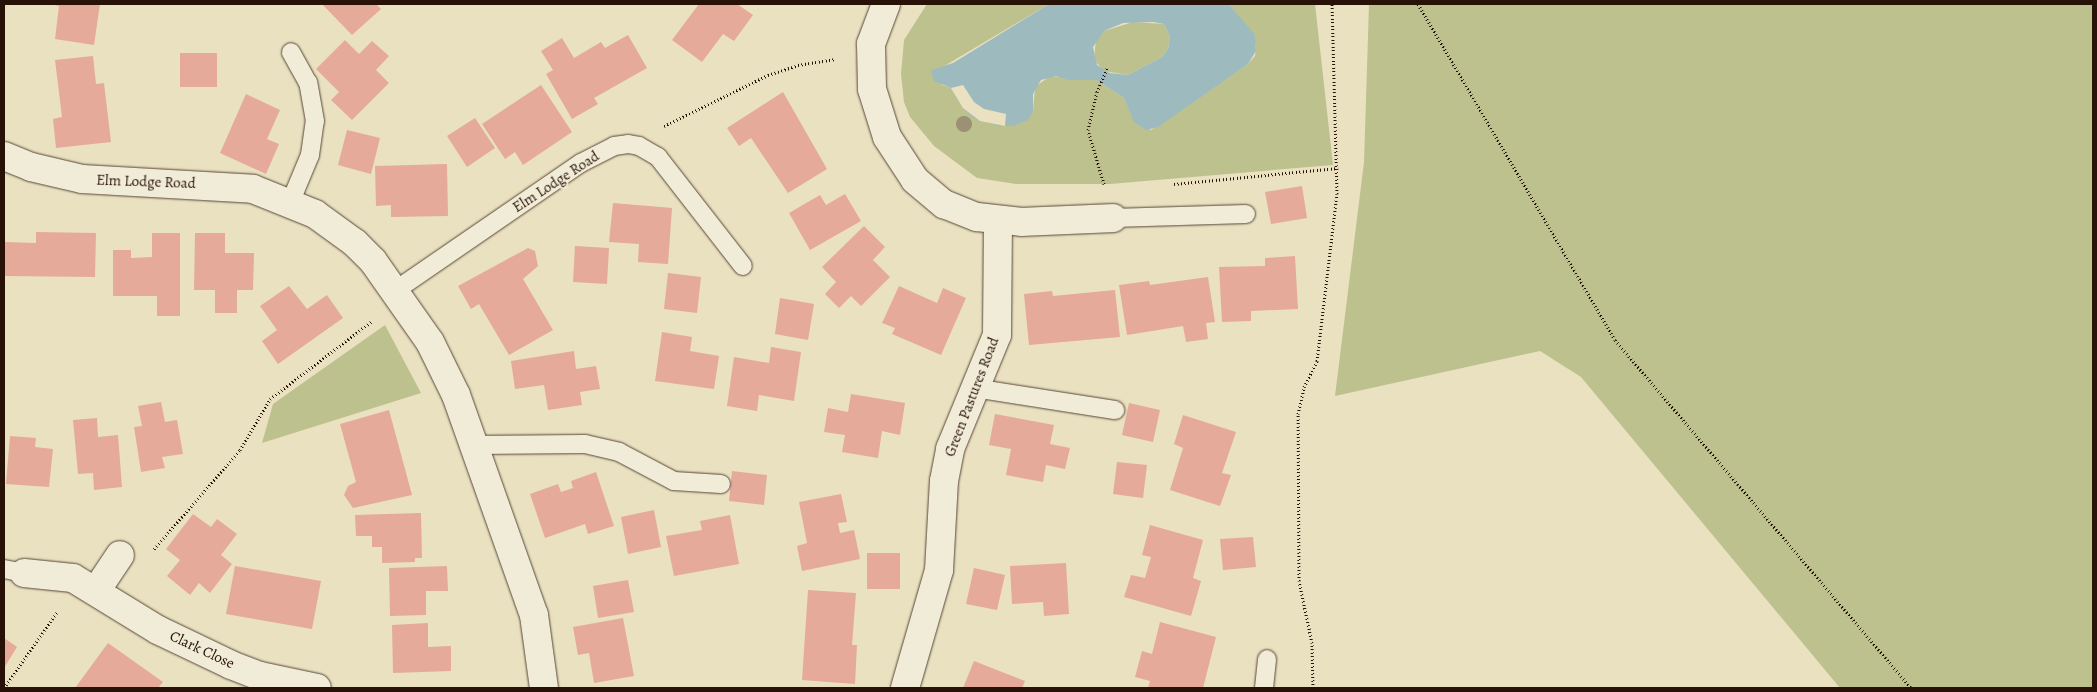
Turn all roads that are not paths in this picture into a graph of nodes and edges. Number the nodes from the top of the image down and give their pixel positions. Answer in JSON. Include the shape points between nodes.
{"nodes":[{"id":1,"x":886,"y":4,"type":"edge"},
{"id":2,"x":291,"y":52,"type":"dead end"},
{"id":3,"x":4,"y":156,"type":"edge"},
{"id":4,"x":290,"y":203,"type":"junction"},
{"id":5,"x":1246,"y":214,"type":"dead end"},
{"id":6,"x":1113,"y":218,"type":"joint"},
{"id":7,"x":998,"y":221,"type":"junction"},
{"id":8,"x":744,"y":266,"type":"dead end"},
{"id":9,"x":399,"y":295,"type":"junction"},
{"id":10,"x":974,"y":388,"type":"junction"},
{"id":11,"x":1116,"y":410,"type":"dead end"},
{"id":12,"x":474,"y":445,"type":"junction"},
{"id":13,"x":721,"y":484,"type":"dead end"},
{"id":14,"x":120,"y":555,"type":"road end"},
{"id":15,"x":14,"y":571,"type":"edge"},
{"id":16,"x":88,"y":586,"type":"junction"},
{"id":17,"x":1267,"y":659,"type":"dead end"},
{"id":18,"x":317,"y":688,"type":"edge"},
{"id":19,"x":544,"y":688,"type":"edge"},
{"id":20,"x":905,"y":688,"type":"edge"},
{"id":21,"x":1264,"y":688,"type":"edge"}],
"edges":[{"from":1,"to":7,"type":"street","via":[[875,28],[870,56],[872,89],[880,121],[906,170],[944,204]]},
{"from":2,"to":4,"type":"lane","via":[[308,83],[315,121],[310,155]]},
{"from":3,"to":4,"type":"street","name":"Elm Lodge Road","via":[[31,167],[82,179],[232,186]]},
{"from":4,"to":9,"type":"street","name":"Elm Lodge Road","via":[[315,214],[355,243]]},
{"from":5,"to":6,"type":"lane"},
{"from":6,"to":7,"type":"street"},
{"from":7,"to":10,"type":"street","name":"Green Pastures Road","via":[[997,335]]},
{"from":8,"to":9,"type":"lane","name":"Elm Lodge Road","via":[[658,157],[639,146],[628,144],[614,146],[581,163]]},
{"from":9,"to":12,"type":"street","name":"Elm Lodge Road","via":[[444,367]]},
{"from":10,"to":11,"type":"lane"},
{"from":10,"to":20,"type":"street","name":"Green Pastures Road","via":[[947,464],[939,570]]},
{"from":12,"to":13,"type":"lane","via":[[585,444],[619,452],[674,480]]},
{"from":12,"to":19,"type":"street","name":"Elm Lodge Road","via":[[534,615]]},
{"from":14,"to":16,"type":"street"},
{"from":15,"to":16,"type":"street","name":"Clark Close","via":[[56,575]]},
{"from":16,"to":18,"type":"street","name":"Clark Close","via":[[158,630],[231,665],[268,678]]},
{"from":17,"to":21,"type":"lane"}]}
